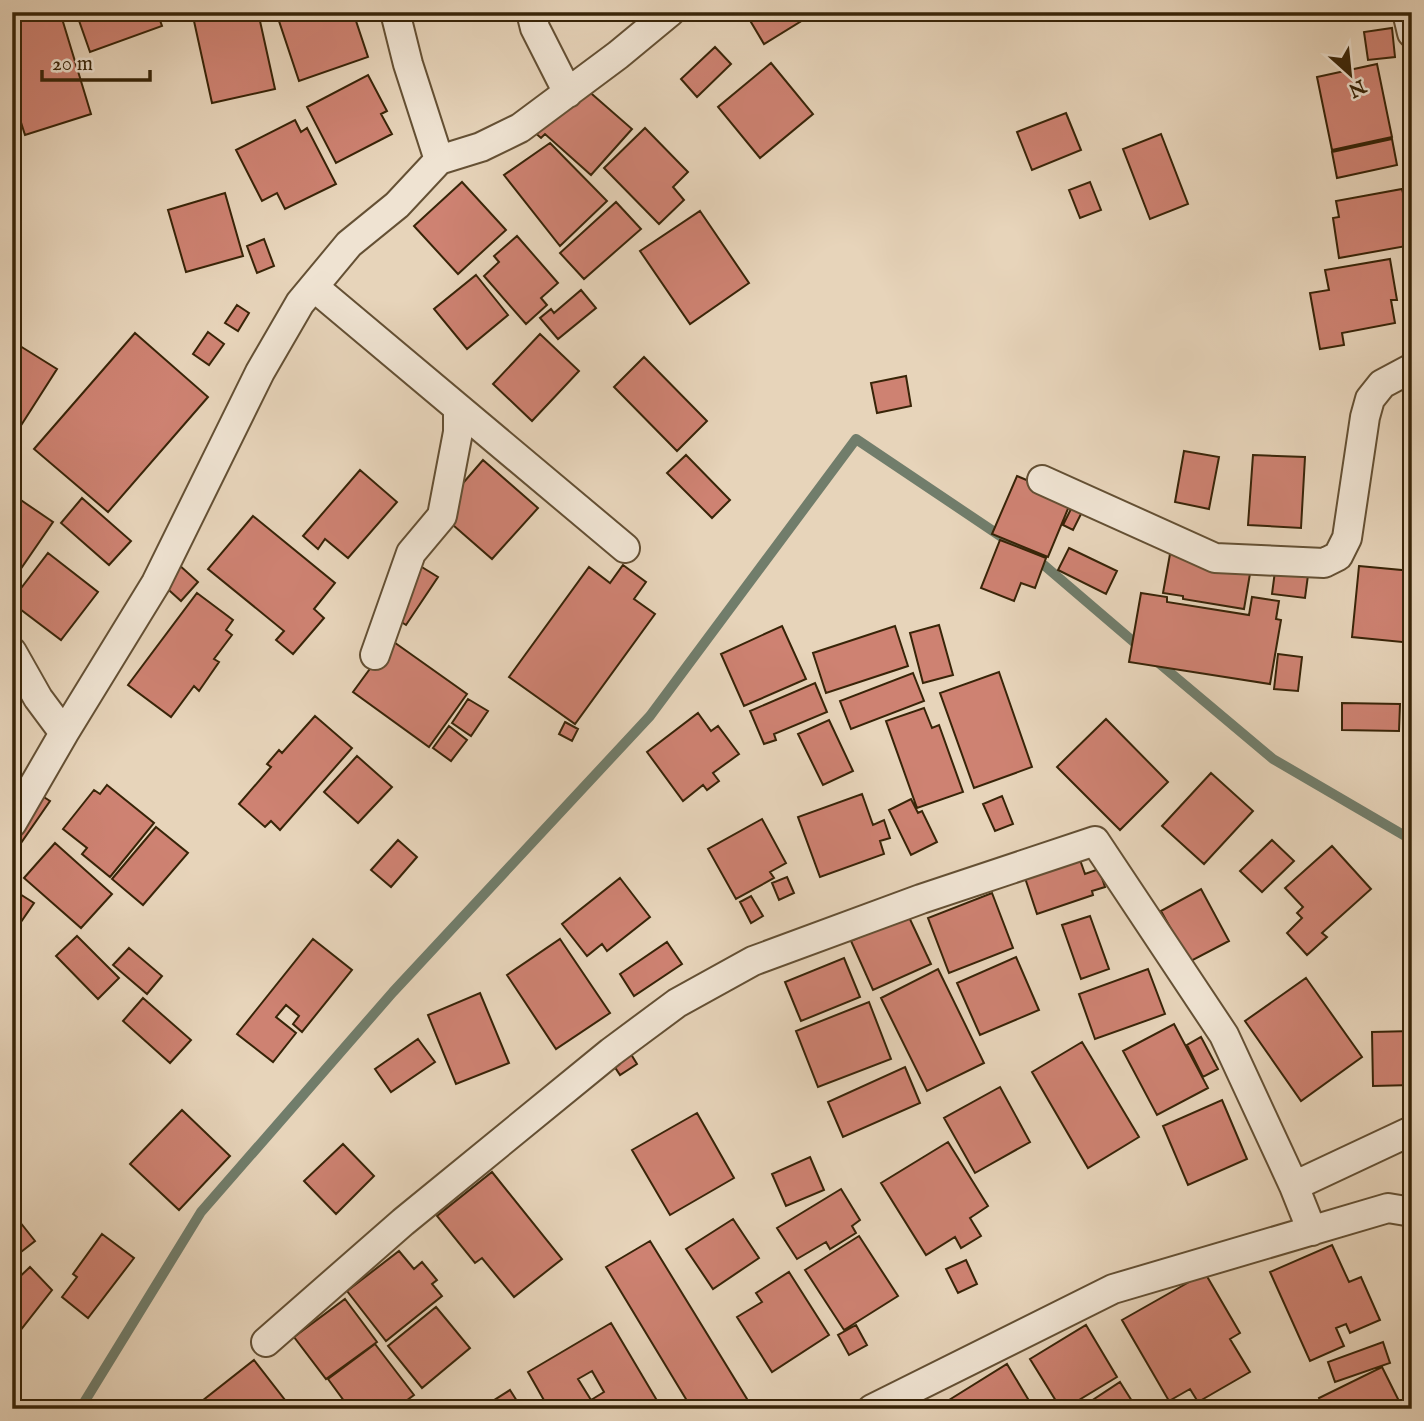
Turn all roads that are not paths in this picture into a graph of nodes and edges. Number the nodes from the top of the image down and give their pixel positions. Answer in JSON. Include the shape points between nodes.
{"nodes":[{"id":1,"x":396,"y":12,"type":"edge"},
{"id":2,"x":531,"y":12,"type":"edge"},
{"id":3,"x":670,"y":12,"type":"edge"},
{"id":4,"x":1407,"y":12,"type":"edge"},
{"id":5,"x":1412,"y":33,"type":"edge"},
{"id":6,"x":568,"y":93,"type":"junction"},
{"id":7,"x":439,"y":160,"type":"junction"},
{"id":8,"x":314,"y":287,"type":"junction"},
{"id":9,"x":1412,"y":368,"type":"edge"},
{"id":10,"x":458,"y":408,"type":"junction"},
{"id":11,"x":1042,"y":480,"type":"dead end"},
{"id":12,"x":625,"y":548,"type":"dead end"},
{"id":13,"x":12,"y":652,"type":"edge"},
{"id":14,"x":375,"y":655,"type":"dead end"},
{"id":15,"x":64,"y":733,"type":"junction"},
{"id":16,"x":12,"y":823,"type":"edge"},
{"id":17,"x":1412,"y":1132,"type":"edge"},
{"id":18,"x":1294,"y":1186,"type":"junction"},
{"id":19,"x":1412,"y":1212,"type":"edge"},
{"id":20,"x":1312,"y":1231,"type":"junction"},
{"id":21,"x":266,"y":1342,"type":"dead end"},
{"id":22,"x":913,"y":1400,"type":"edge"},
{"id":23,"x":872,"y":1409,"type":"edge"}],
"edges":[{"from":1,"to":7,"type":"street"},
{"from":2,"to":6,"type":"street"},
{"from":3,"to":6,"type":"street"},
{"from":4,"to":5,"type":"street"},
{"from":6,"to":7,"type":"street","via":[[520,128]]},
{"from":7,"to":8,"type":"street","via":[[397,205],[349,244]]},
{"from":8,"to":10,"type":"street"},
{"from":8,"to":15,"type":"street","via":[[260,372],[156,583]]},
{"from":9,"to":11,"type":"street","via":[[1382,384],[1370,399],[1346,538],[1338,556],[1324,563],[1215,558]]},
{"from":10,"to":12,"type":"street"},
{"from":10,"to":14,"type":"street","via":[[442,516],[411,553]]},
{"from":13,"to":15,"type":"street"},
{"from":15,"to":16,"type":"street"},
{"from":17,"to":18,"type":"street"},
{"from":18,"to":20,"type":"street"},
{"from":18,"to":21,"type":"street","via":[[1224,1035],[1095,841],[752,961],[677,1003],[403,1222]]},
{"from":19,"to":20,"type":"street","via":[[1388,1208]]},
{"from":20,"to":22,"type":"street","via":[[1113,1289]]},
{"from":22,"to":23,"type":"street"}]}
